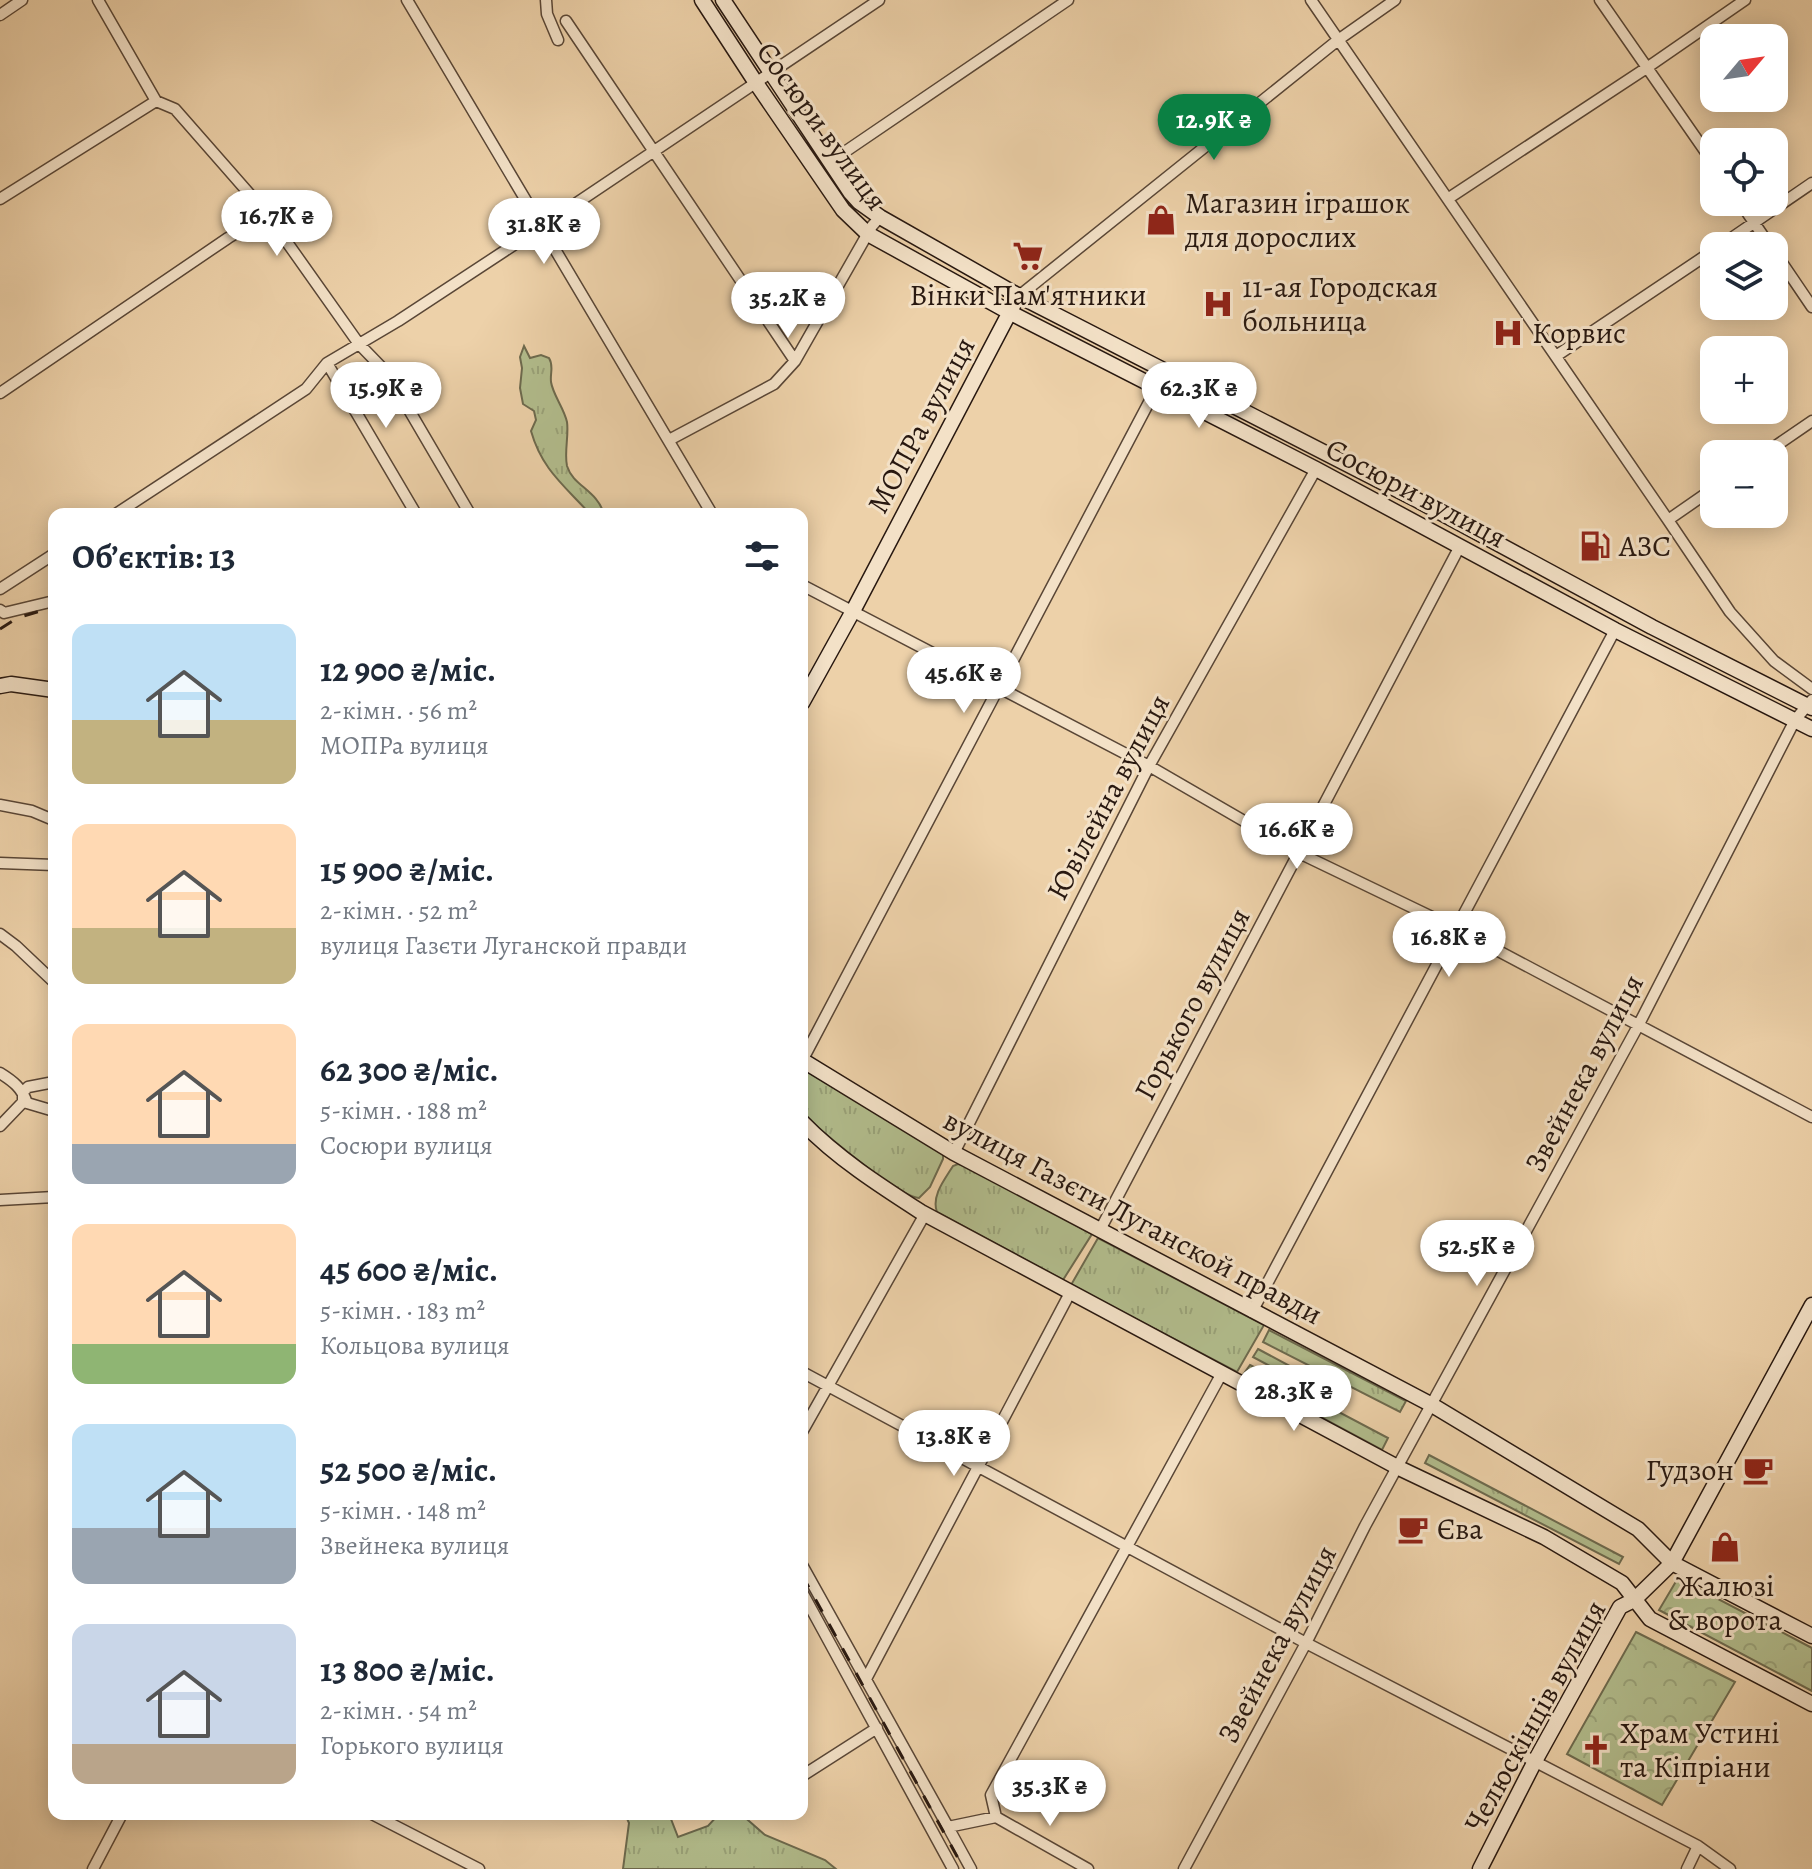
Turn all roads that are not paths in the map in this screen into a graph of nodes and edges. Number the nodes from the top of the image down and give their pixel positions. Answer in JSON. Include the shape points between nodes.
{"nodes":[{"id":1,"x":22,"y":0,"type":"edge"},
{"id":2,"x":98,"y":0,"type":"edge"},
{"id":3,"x":407,"y":0,"type":"edge"},
{"id":4,"x":546,"y":0,"type":"edge"},
{"id":5,"x":702,"y":0,"type":"edge"},
{"id":6,"x":723,"y":0,"type":"edge"},
{"id":7,"x":879,"y":0,"type":"edge"},
{"id":8,"x":1068,"y":0,"type":"edge"},
{"id":9,"x":1311,"y":0,"type":"edge"},
{"id":10,"x":1395,"y":0,"type":"edge"},
{"id":11,"x":1600,"y":0,"type":"edge"},
{"id":12,"x":1745,"y":0,"type":"edge"},
{"id":13,"x":0,"y":15,"type":"edge"},
{"id":14,"x":566,"y":21,"type":"dead end"},
{"id":15,"x":558,"y":40,"type":"dead end"},
{"id":16,"x":1338,"y":40,"type":"junction"},
{"id":17,"x":1648,"y":67,"type":"junction"},
{"id":18,"x":771,"y":73,"type":"junction"},
{"id":19,"x":756,"y":83,"type":"junction"},
{"id":20,"x":156,"y":101,"type":"junction"},
{"id":21,"x":1700,"y":143,"type":"edge"},
{"id":22,"x":654,"y":152,"type":"junction"},
{"id":23,"x":830,"y":162,"type":"junction"},
{"id":24,"x":1812,"y":183,"type":"edge"},
{"id":25,"x":1449,"y":198,"type":"junction"},
{"id":26,"x":0,"y":199,"type":"edge"},
{"id":27,"x":267,"y":214,"type":"junction"},
{"id":28,"x":1749,"y":216,"type":"edge"},
{"id":29,"x":880,"y":217,"type":"junction"},
{"id":30,"x":1754,"y":223,"type":"junction"},
{"id":31,"x":541,"y":227,"type":"junction"},
{"id":32,"x":1741,"y":232,"type":"edge"},
{"id":33,"x":1760,"y":232,"type":"edge"},
{"id":34,"x":868,"y":234,"type":"junction"},
{"id":35,"x":1700,"y":259,"type":"edge"},
{"id":36,"x":1788,"y":272,"type":"edge"},
{"id":37,"x":1014,"y":305,"type":"junction"},
{"id":38,"x":1812,"y":307,"type":"edge"},
{"id":39,"x":359,"y":344,"type":"junction"},
{"id":40,"x":1556,"y":356,"type":"junction"},
{"id":41,"x":795,"y":361,"type":"junction"},
{"id":42,"x":327,"y":363,"type":"junction"},
{"id":43,"x":1157,"y":387,"type":"junction"},
{"id":44,"x":0,"y":393,"type":"edge"},
{"id":45,"x":1812,"y":421,"type":"edge"},
{"id":46,"x":669,"y":440,"type":"junction"},
{"id":47,"x":1784,"y":440,"type":"edge"},
{"id":48,"x":1316,"y":469,"type":"junction"},
{"id":49,"x":1700,"y":498,"type":"edge"},
{"id":50,"x":125,"y":508,"type":"edge"},
{"id":51,"x":412,"y":508,"type":"edge"},
{"id":52,"x":466,"y":508,"type":"edge"},
{"id":53,"x":709,"y":508,"type":"edge"},
{"id":54,"x":1668,"y":520,"type":"junction"},
{"id":55,"x":1460,"y":546,"type":"junction"},
{"id":56,"x":48,"y":558,"type":"edge"},
{"id":57,"x":808,"y":588,"type":"edge"},
{"id":58,"x":0,"y":589,"type":"edge"},
{"id":59,"x":48,"y":602,"type":"edge"},
{"id":60,"x":0,"y":610,"type":"edge"},
{"id":61,"x":853,"y":611,"type":"junction"},
{"id":62,"x":1615,"y":630,"type":"junction"},
{"id":63,"x":0,"y":686,"type":"edge"},
{"id":64,"x":998,"y":687,"type":"junction"},
{"id":65,"x":48,"y":689,"type":"edge"},
{"id":66,"x":1812,"y":689,"type":"edge"},
{"id":67,"x":808,"y":692,"type":"edge"},
{"id":68,"x":1810,"y":705,"type":"edge"},
{"id":69,"x":1795,"y":720,"type":"junction"},
{"id":70,"x":1812,"y":729,"type":"edge"},
{"id":71,"x":1149,"y":766,"type":"junction"},
{"id":72,"x":0,"y":805,"type":"edge"},
{"id":73,"x":48,"y":818,"type":"edge"},
{"id":74,"x":1299,"y":853,"type":"junction"},
{"id":75,"x":0,"y":863,"type":"edge"},
{"id":76,"x":48,"y":865,"type":"edge"},
{"id":77,"x":1457,"y":929,"type":"junction"},
{"id":78,"x":0,"y":934,"type":"edge"},
{"id":79,"x":48,"y":976,"type":"edge"},
{"id":80,"x":1638,"y":1026,"type":"junction"},
{"id":81,"x":808,"y":1049,"type":"edge"},
{"id":82,"x":808,"y":1064,"type":"edge"},
{"id":83,"x":0,"y":1073,"type":"edge"},
{"id":84,"x":48,"y":1083,"type":"edge"},
{"id":85,"x":23,"y":1092,"type":"junction"},
{"id":86,"x":48,"y":1109,"type":"edge"},
{"id":87,"x":1812,"y":1117,"type":"edge"},
{"id":88,"x":0,"y":1126,"type":"edge"},
{"id":89,"x":808,"y":1128,"type":"edge"},
{"id":90,"x":954,"y":1153,"type":"junction"},
{"id":91,"x":48,"y":1197,"type":"edge"},
{"id":92,"x":0,"y":1200,"type":"edge"},
{"id":93,"x":925,"y":1214,"type":"junction"},
{"id":94,"x":1100,"y":1230,"type":"junction"},
{"id":95,"x":1071,"y":1291,"type":"junction"},
{"id":96,"x":1812,"y":1305,"type":"edge"},
{"id":97,"x":1252,"y":1312,"type":"junction"},
{"id":98,"x":1222,"y":1373,"type":"junction"},
{"id":99,"x":808,"y":1375,"type":"edge"},
{"id":100,"x":829,"y":1386,"type":"junction"},
{"id":101,"x":1432,"y":1405,"type":"junction"},
{"id":102,"x":808,"y":1422,"type":"edge"},
{"id":103,"x":980,"y":1466,"type":"junction"},
{"id":104,"x":1399,"y":1468,"type":"junction"},
{"id":105,"x":1127,"y":1546,"type":"junction"},
{"id":106,"x":1672,"y":1563,"type":"junction"},
{"id":107,"x":808,"y":1576,"type":"edge"},
{"id":108,"x":1634,"y":1600,"type":"junction"},
{"id":109,"x":808,"y":1603,"type":"edge"},
{"id":110,"x":1812,"y":1636,"type":"edge"},
{"id":111,"x":1306,"y":1643,"type":"junction"},
{"id":112,"x":866,"y":1679,"type":"junction"},
{"id":113,"x":1812,"y":1704,"type":"edge"},
{"id":114,"x":877,"y":1728,"type":"junction"},
{"id":115,"x":1535,"y":1761,"type":"junction"},
{"id":116,"x":808,"y":1772,"type":"edge"},
{"id":117,"x":996,"y":1817,"type":"junction"},
{"id":118,"x":119,"y":1820,"type":"edge"},
{"id":119,"x":384,"y":1820,"type":"edge"},
{"id":120,"x":948,"y":1827,"type":"junction"},
{"id":121,"x":1698,"y":1846,"type":"junction"},
{"id":122,"x":93,"y":1869,"type":"edge"},
{"id":123,"x":479,"y":1869,"type":"edge"},
{"id":124,"x":953,"y":1869,"type":"edge"},
{"id":125,"x":971,"y":1869,"type":"edge"},
{"id":126,"x":1088,"y":1869,"type":"edge"},
{"id":127,"x":1184,"y":1869,"type":"edge"},
{"id":128,"x":1480,"y":1869,"type":"edge"},
{"id":129,"x":1687,"y":1869,"type":"edge"},
{"id":130,"x":1730,"y":1869,"type":"edge"}],
"edges":[{"from":1,"to":13,"type":"street"},
{"from":2,"to":20,"type":"street"},
{"from":3,"to":31,"type":"street"},
{"from":4,"to":15,"type":"street"},
{"from":5,"to":19,"type":"street","name":"Сосюри вулиця"},
{"from":6,"to":18,"type":"street","name":"Сосюри вулиця"},
{"from":7,"to":18,"type":"street"},
{"from":8,"to":23,"type":"street"},
{"from":9,"to":16,"type":"street"},
{"from":10,"to":16,"type":"street","name":"МОПРа вулиця"},
{"from":11,"to":17,"type":"street"},
{"from":12,"to":17,"type":"street"},
{"from":14,"to":22,"type":"street"},
{"from":16,"to":25,"type":"street"},
{"from":16,"to":37,"type":"street","name":"МОПРа вулиця"},
{"from":17,"to":21,"type":"street"},
{"from":17,"to":25,"type":"street"},
{"from":18,"to":19,"type":"street"},
{"from":18,"to":23,"type":"street","name":"Сосюри вулиця"},
{"from":19,"to":22,"type":"street"},
{"from":19,"to":34,"type":"street","name":"Сосюри вулиця","via":[[843,210]]},
{"from":20,"to":26,"type":"street"},
{"from":20,"to":27,"type":"street","via":[[175,109]]},
{"from":22,"to":31,"type":"street"},
{"from":22,"to":41,"type":"street"},
{"from":23,"to":29,"type":"street","name":"Сосюри вулиця","via":[[859,202]]},
{"from":24,"to":30,"type":"street"},
{"from":25,"to":40,"type":"street"},
{"from":27,"to":39,"type":"street"},
{"from":27,"to":44,"type":"street"},
{"from":28,"to":30,"type":"street"},
{"from":29,"to":34,"type":"street"},
{"from":29,"to":37,"type":"street","name":"Сосюри вулиця"},
{"from":30,"to":32,"type":"street"},
{"from":30,"to":33,"type":"street"},
{"from":31,"to":39,"type":"street"},
{"from":31,"to":46,"type":"street"},
{"from":34,"to":37,"type":"street","name":"Сосюри вулиця"},
{"from":34,"to":41,"type":"street"},
{"from":35,"to":40,"type":"street"},
{"from":36,"to":38,"type":"street"},
{"from":37,"to":43,"type":"street","name":"Сосюри вулиця"},
{"from":37,"to":61,"type":"street","name":"МОПРа вулиця"},
{"from":37,"to":68,"type":"street","name":"Сосюри вулиця","via":[[1417,500]]},
{"from":39,"to":42,"type":"street"},
{"from":39,"to":52,"type":"street","via":[[388,374]]},
{"from":40,"to":54,"type":"street"},
{"from":41,"to":46,"type":"street","via":[[774,384]]},
{"from":42,"to":50,"type":"street","via":[[306,389]]},
{"from":42,"to":51,"type":"street"},
{"from":43,"to":48,"type":"street","name":"Сосюри вулиця"},
{"from":43,"to":64,"type":"street"},
{"from":45,"to":47,"type":"street"},
{"from":46,"to":53,"type":"street"},
{"from":48,"to":55,"type":"street","name":"Сосюри вулиця"},
{"from":48,"to":71,"type":"street","name":"Ювілейна вулиця"},
{"from":49,"to":54,"type":"street"},
{"from":54,"to":66,"type":"street","via":[[1730,612],[1774,661]]},
{"from":55,"to":62,"type":"street","name":"Сосюри вулиця"},
{"from":55,"to":74,"type":"street","name":"Горького вулиця"},
{"from":56,"to":58,"type":"street"},
{"from":57,"to":61,"type":"street"},
{"from":59,"to":60,"type":"street"},
{"from":61,"to":64,"type":"street"},
{"from":61,"to":67,"type":"street","name":"МОПРа вулиця"},
{"from":62,"to":69,"type":"street","name":"Сосюри вулиця"},
{"from":62,"to":77,"type":"street"},
{"from":63,"to":65,"type":"street"},
{"from":64,"to":71,"type":"street"},
{"from":64,"to":81,"type":"street"},
{"from":68,"to":69,"type":"street","name":"Звейнека вулиця"},
{"from":69,"to":70,"type":"street","name":"Сосюри вулиця"},
{"from":69,"to":80,"type":"street","name":"Звейнека вулиця"},
{"from":71,"to":74,"type":"street"},
{"from":71,"to":90,"type":"street","name":"Ювілейна вулиця"},
{"from":72,"to":73,"type":"street"},
{"from":74,"to":77,"type":"street"},
{"from":74,"to":94,"type":"street","name":"Горького вулиця"},
{"from":75,"to":76,"type":"street"},
{"from":77,"to":80,"type":"street"},
{"from":77,"to":97,"type":"street"},
{"from":78,"to":79,"type":"street"},
{"from":80,"to":87,"type":"street"},
{"from":80,"to":101,"type":"street","name":"Звейнека вулиця"},
{"from":82,"to":90,"type":"street","name":"вулиця Газєти Луганской правди"},
{"from":83,"to":85,"type":"street"},
{"from":84,"to":85,"type":"street"},
{"from":85,"to":86,"type":"street","via":[[27,1103]]},
{"from":85,"to":88,"type":"street","via":[[23,1102]]},
{"from":89,"to":93,"type":"street","via":[[863,1174]]},
{"from":90,"to":94,"type":"street","name":"вулиця Газєти Луганской правди"},
{"from":91,"to":92,"type":"street"},
{"from":93,"to":95,"type":"street"},
{"from":93,"to":100,"type":"street"},
{"from":94,"to":97,"type":"street","name":"вулиця Газєти Луганской правди"},
{"from":95,"to":98,"type":"street"},
{"from":95,"to":103,"type":"street"},
{"from":96,"to":106,"type":"street","name":"Челюскінців вулиця"},
{"from":97,"to":101,"type":"street","name":"вулиця Газєти Луганской правди"},
{"from":98,"to":104,"type":"street"},
{"from":98,"to":105,"type":"street"},
{"from":99,"to":100,"type":"street"},
{"from":100,"to":102,"type":"street"},
{"from":100,"to":103,"type":"street"},
{"from":101,"to":104,"type":"street","name":"Звейнека вулиця"},
{"from":101,"to":106,"type":"street","name":"вулиця Газєти Луганской правди","via":[[1638,1529]]},
{"from":103,"to":105,"type":"street"},
{"from":103,"to":112,"type":"street"},
{"from":104,"to":108,"type":"street","via":[[1544,1537],[1622,1583]]},
{"from":104,"to":111,"type":"street","name":"Звейнека вулиця"},
{"from":105,"to":111,"type":"street"},
{"from":105,"to":117,"type":"street","via":[[991,1795]]},
{"from":106,"to":108,"type":"street","name":"Челюскінців вулиця"},
{"from":106,"to":110,"type":"street","name":"вулиця Газєти Луганской правди"},
{"from":107,"to":112,"type":"street"},
{"from":108,"to":113,"type":"street","via":[[1650,1619]]},
{"from":108,"to":115,"type":"street","name":"Челюскінців вулиця","via":[[1620,1607]]},
{"from":109,"to":114,"type":"street"},
{"from":111,"to":115,"type":"street"},
{"from":111,"to":127,"type":"street","name":"Звейнека вулиця"},
{"from":112,"to":120,"type":"street"},
{"from":114,"to":116,"type":"street"},
{"from":114,"to":124,"type":"street"},
{"from":115,"to":121,"type":"street"},
{"from":115,"to":128,"type":"street","name":"Челюскінців вулиця"},
{"from":117,"to":120,"type":"street"},
{"from":117,"to":126,"type":"street"},
{"from":118,"to":122,"type":"street"},
{"from":119,"to":123,"type":"street"},
{"from":120,"to":125,"type":"street"},
{"from":121,"to":129,"type":"street"},
{"from":121,"to":130,"type":"street"}]}
